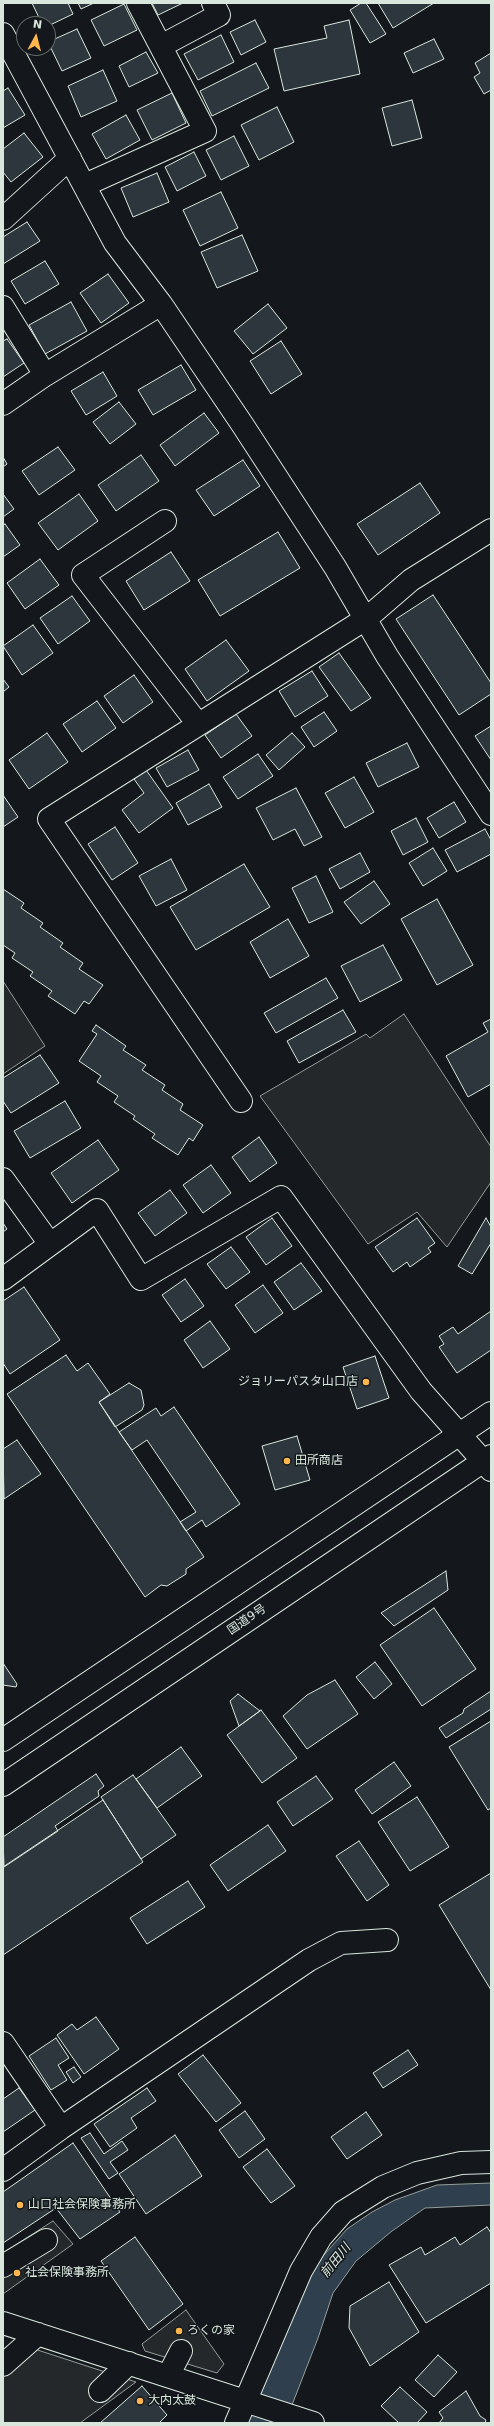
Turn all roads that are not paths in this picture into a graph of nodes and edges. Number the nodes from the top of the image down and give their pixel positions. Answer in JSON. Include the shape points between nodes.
{"nodes":[{"id":1,"x":138,"y":3,"type":"edge"},
{"id":2,"x":213,"y":3,"type":"edge"},
{"id":3,"x":3,"y":34,"type":"edge"},
{"id":4,"x":161,"y":46,"type":"junction"},
{"id":5,"x":70,"y":158,"type":"junction"},
{"id":6,"x":85,"y":185,"type":"junction"},
{"id":7,"x":3,"y":219,"type":"edge"},
{"id":8,"x":161,"y":304,"type":"junction"},
{"id":9,"x":3,"y":307,"type":"edge"},
{"id":10,"x":45,"y":375,"type":"junction"},
{"id":11,"x":3,"y":404,"type":"edge"},
{"id":12,"x":165,"y":521,"type":"dead end"},
{"id":13,"x":491,"y":530,"type":"edge"},
{"id":14,"x":366,"y":618,"type":"junction"},
{"id":15,"x":198,"y":724,"type":"junction"},
{"id":16,"x":491,"y":814,"type":"edge"},
{"id":17,"x":241,"y":1101,"type":"dead end"},
{"id":18,"x":3,"y":1179,"type":"edge"},
{"id":19,"x":50,"y":1244,"type":"junction"},
{"id":20,"x":3,"y":1279,"type":"edge"},
{"id":21,"x":491,"y":1413,"type":"edge"},
{"id":22,"x":459,"y":1434,"type":"junction"},
{"id":23,"x":489,"y":1462,"type":"edge"},
{"id":24,"x":3,"y":1740,"type":"edge"},
{"id":25,"x":3,"y":1785,"type":"edge"},
{"id":26,"x":387,"y":1940,"type":"dead end"},
{"id":27,"x":3,"y":2043,"type":"edge"},
{"id":28,"x":61,"y":2128,"type":"junction"},
{"id":29,"x":491,"y":2162,"type":"edge"},
{"id":30,"x":3,"y":2170,"type":"edge"},
{"id":31,"x":46,"y":2240,"type":"dead end"},
{"id":32,"x":3,"y":2266,"type":"edge"},
{"id":33,"x":3,"y":2323,"type":"edge"},
{"id":34,"x":38,"y":2334,"type":"junction"},
{"id":35,"x":181,"y":2351,"type":"dead end"},
{"id":36,"x":129,"y":2363,"type":"junction"},
{"id":37,"x":3,"y":2365,"type":"edge"},
{"id":38,"x":168,"y":2376,"type":"junction"},
{"id":39,"x":100,"y":2391,"type":"dead end"},
{"id":40,"x":244,"y":2401,"type":"junction"},
{"id":41,"x":309,"y":2422,"type":"edge"},
{"id":42,"x":236,"y":2423,"type":"edge"}],
"edges":[{"from":1,"to":4,"type":"main road"},
{"from":2,"to":4,"type":"main road","via":[[219,15]]},
{"from":3,"to":5,"type":"main road"},
{"from":4,"to":6,"type":"main road","via":[[205,131]]},
{"from":5,"to":6,"type":"main road"},
{"from":5,"to":7,"type":"main road"},
{"from":6,"to":8,"type":"main road","via":[[115,243]]},
{"from":8,"to":10,"type":"main road"},
{"from":8,"to":14,"type":"main road","via":[[242,424]]},
{"from":9,"to":10,"type":"main road"},
{"from":10,"to":11,"type":"main road"},
{"from":12,"to":15,"type":"main road","via":[[84,575]]},
{"from":13,"to":14,"type":"main road","via":[[411,580]]},
{"from":14,"to":15,"type":"main road"},
{"from":14,"to":16,"type":"main road","via":[[387,656]]},
{"from":15,"to":17,"type":"main road","via":[[49,820]]},
{"from":18,"to":19,"type":"main road"},
{"from":19,"to":20,"type":"main road"},
{"from":19,"to":22,"type":"main road","via":[[97,1210],[141,1279],[281,1197],[421,1391]]},
{"from":21,"to":22,"type":"main road"},
{"from":22,"to":23,"type":"main road"},
{"from":22,"to":24,"type":"main road"},
{"from":23,"to":25,"type":"main road","name":"国道9号"},
{"from":26,"to":28,"type":"main road","via":[[341,1943],[309,1960]]},
{"from":27,"to":28,"type":"main road"},
{"from":28,"to":30,"type":"main road"},
{"from":29,"to":40,"type":"main road","via":[[461,2164],[416,2173],[383,2187],[343,2212],[321,2237],[301,2271]]},
{"from":31,"to":32,"type":"main road"},
{"from":33,"to":34,"type":"main road"},
{"from":34,"to":36,"type":"main road"},
{"from":34,"to":37,"type":"main road"},
{"from":35,"to":38,"type":"main road"},
{"from":36,"to":38,"type":"main road"},
{"from":36,"to":39,"type":"main road"},
{"from":38,"to":40,"type":"main road"},
{"from":40,"to":41,"type":"main road"},
{"from":40,"to":42,"type":"main road"}]}
